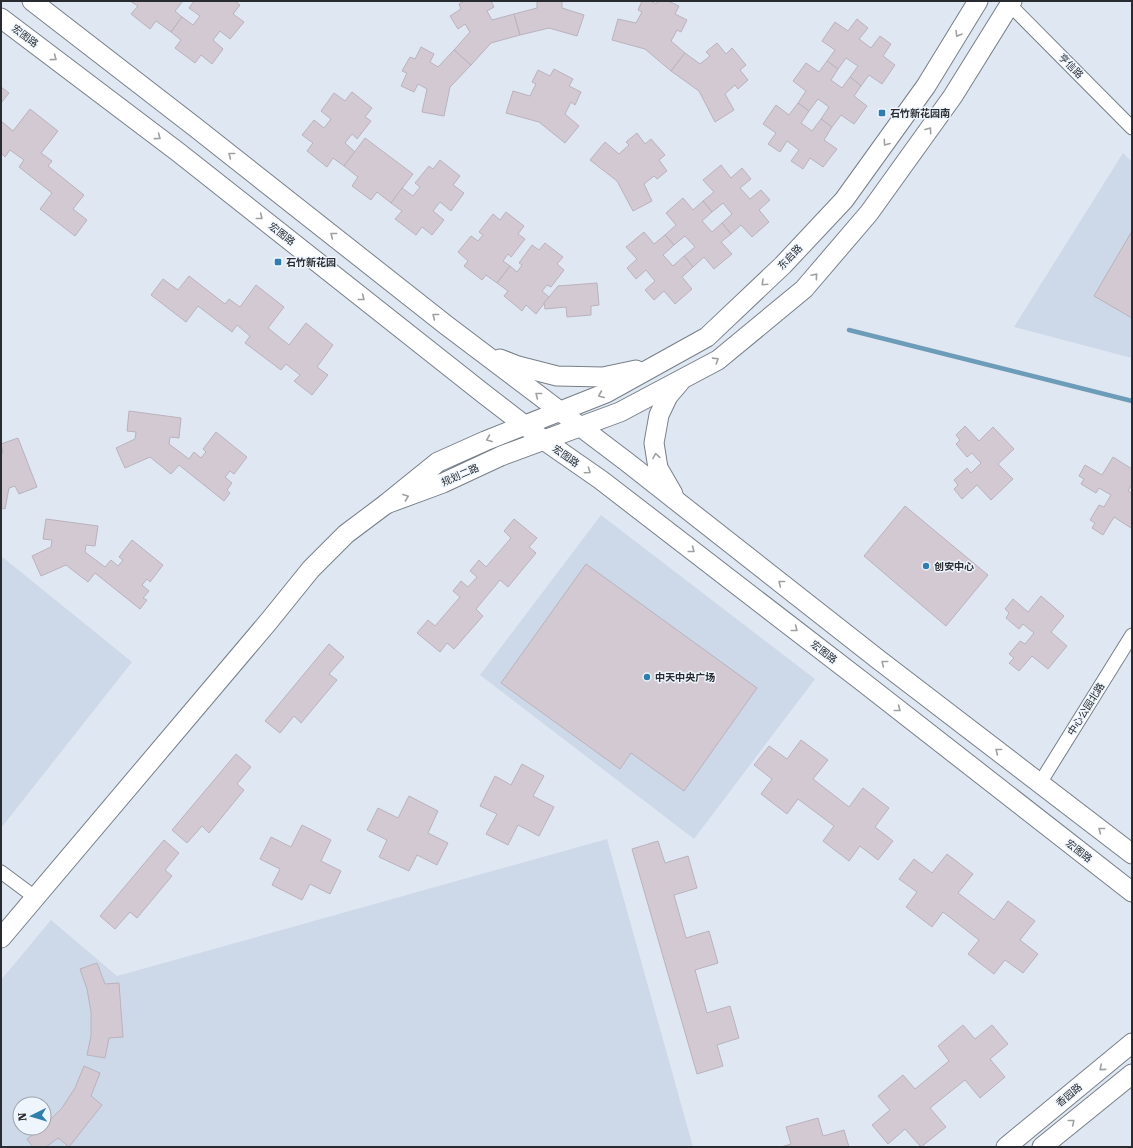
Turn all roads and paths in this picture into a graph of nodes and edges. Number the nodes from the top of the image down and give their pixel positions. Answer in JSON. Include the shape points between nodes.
{"nodes":[{"id":1,"x":32,"y":1,"type":"edge"},
{"id":2,"x":978,"y":1,"type":"edge"},
{"id":3,"x":1011,"y":3,"type":"edge"},
{"id":4,"x":1,"y":18,"type":"edge"},
{"id":5,"x":1132,"y":128,"type":"edge"},
{"id":6,"x":483,"y":353,"type":"junction"},
{"id":7,"x":653,"y":367,"type":"junction"},
{"id":8,"x":682,"y":379,"type":"junction"},
{"id":9,"x":560,"y":412,"type":"junction"},
{"id":10,"x":526,"y":426,"type":"junction"},
{"id":11,"x":580,"y":428,"type":"junction"},
{"id":12,"x":545,"y":441,"type":"junction"},
{"id":13,"x":679,"y":503,"type":"junction"},
{"id":14,"x":386,"y":504,"type":"junction"},
{"id":15,"x":1132,"y":636,"type":"edge"},
{"id":16,"x":1040,"y":783,"type":"junction"},
{"id":17,"x":1132,"y":854,"type":"edge"},
{"id":18,"x":1,"y":872,"type":"edge"},
{"id":19,"x":1132,"y":892,"type":"edge"},
{"id":20,"x":36,"y":898,"type":"junction"},
{"id":21,"x":1,"y":938,"type":"edge"},
{"id":22,"x":1132,"y":1043,"type":"edge"},
{"id":23,"x":1132,"y":1074,"type":"edge"},
{"id":24,"x":1006,"y":1147,"type":"edge"},
{"id":25,"x":1042,"y":1147,"type":"edge"}],
"edges":[{"from":6,"to":1,"type":"main road","one_way":true},
{"from":2,"to":7,"type":"main road","name":"东启路","one_way":true,"via":[[926,86],[844,200],[783,265],[707,337]]},
{"from":3,"to":5,"type":"street","name":"亨信路"},
{"from":8,"to":3,"type":"main road","one_way":true,"via":[[718,360],[804,289],[869,213],[927,133]]},
{"from":4,"to":10,"type":"main road","name":"宏图路","one_way":true,"via":[[178,152]]},
{"from":6,"to":7,"type":"main road","via":[[518,366],[557,376],[603,377]]},
{"from":9,"to":6,"type":"main road","one_way":true},
{"from":7,"to":9,"type":"main road","name":"东启路","one_way":true,"via":[[606,393]]},
{"from":8,"to":11,"type":"main road","name":"规划二路","via":[[620,412]]},
{"from":13,"to":8,"type":"main road","one_way":true,"via":[[658,468],[654,443],[659,415],[668,396]]},
{"from":9,"to":10,"type":"main road","name":"东启路"},
{"from":9,"to":11,"type":"main road"},
{"from":10,"to":12,"type":"main road","name":"宏图路"},
{"from":10,"to":14,"type":"main road","name":"规划二路","one_way":true,"via":[[438,462]]},
{"from":11,"to":12,"type":"main road","name":"规划二路"},
{"from":11,"to":13,"type":"main road"},
{"from":14,"to":12,"type":"main road","name":"规划二路","one_way":true,"via":[[443,483],[501,456]]},
{"from":12,"to":19,"type":"main road","name":"宏图路","one_way":true,"via":[[601,480]]},
{"from":16,"to":13,"type":"main road","one_way":true},
{"from":14,"to":20,"type":"main road","via":[[346,534],[311,569]]},
{"from":15,"to":16,"type":"street","name":"中心公园北路"},
{"from":17,"to":16,"type":"main road","one_way":true},
{"from":18,"to":20,"type":"street"},
{"from":20,"to":21,"type":"main road"},
{"from":22,"to":24,"type":"main road","name":"香园路","one_way":true},
{"from":25,"to":23,"type":"main road","one_way":true}]}
